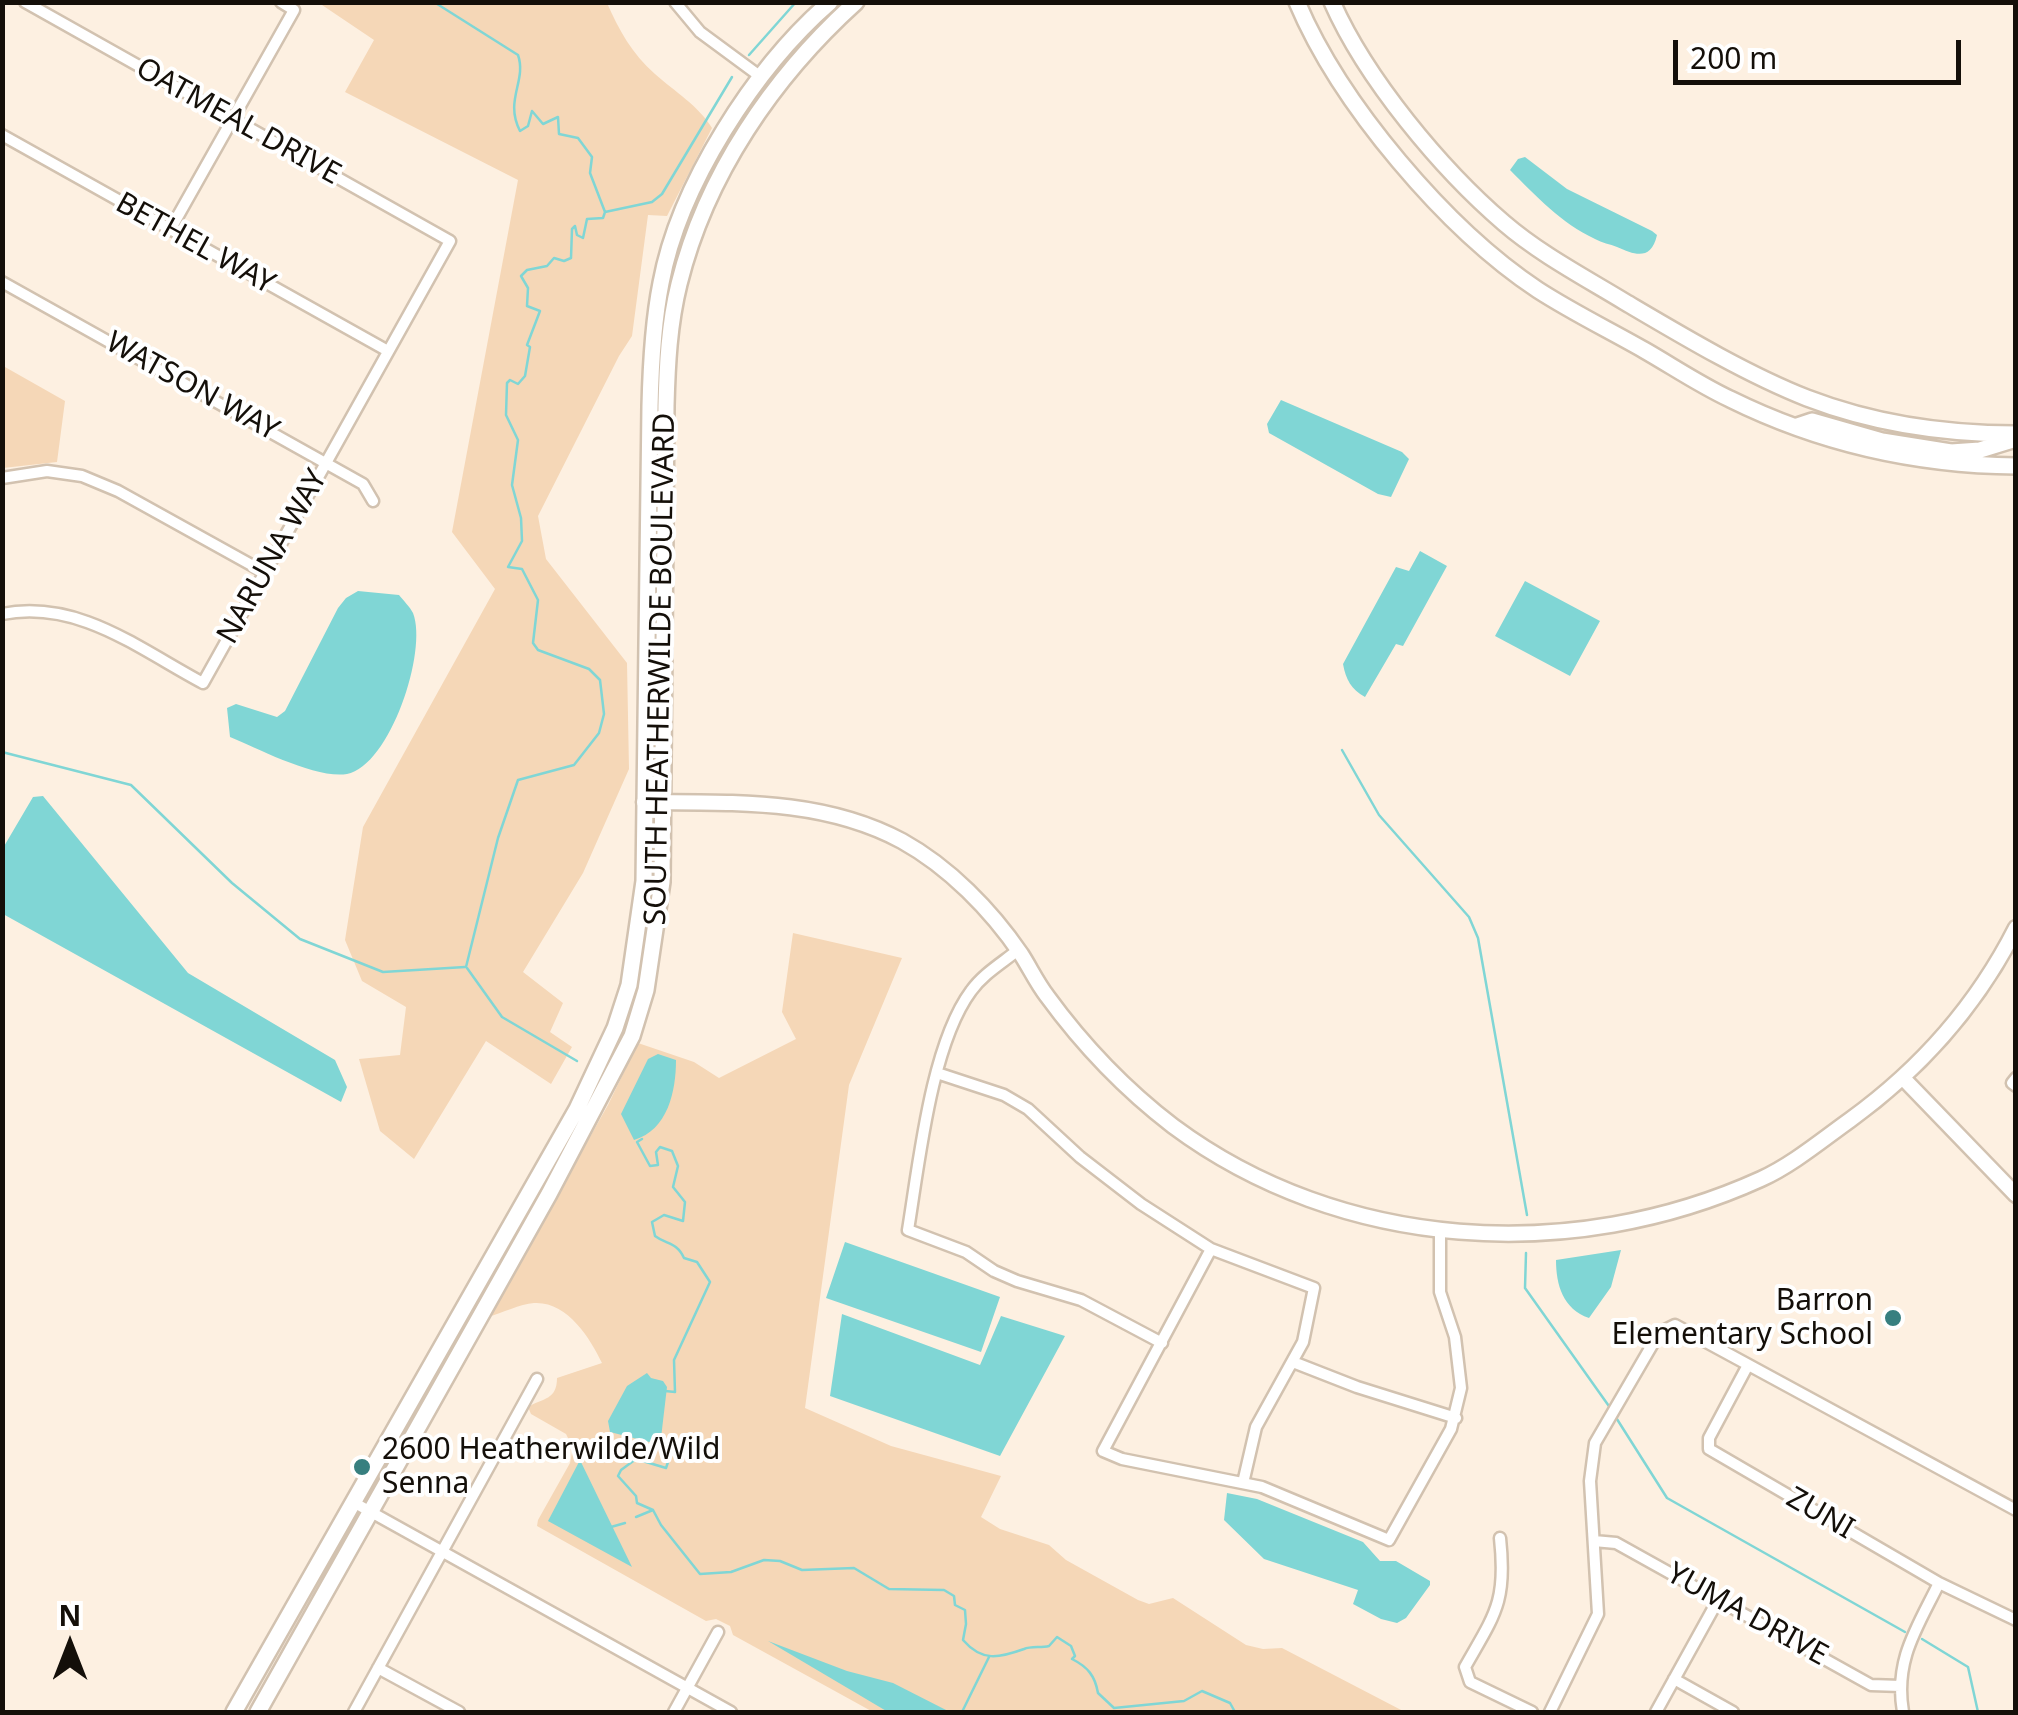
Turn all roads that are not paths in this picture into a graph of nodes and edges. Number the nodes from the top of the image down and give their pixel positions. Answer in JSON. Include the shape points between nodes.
{"nodes":[{"id":1,"x":25,"y":2,"type":"edge"},
{"id":2,"x":281,"y":2,"type":"edge"},
{"id":3,"x":830,"y":2,"type":"edge"},
{"id":4,"x":856,"y":2,"type":"edge"},
{"id":5,"x":1297,"y":2,"type":"edge"},
{"id":6,"x":677,"y":3,"type":"edge"},
{"id":7,"x":1333,"y":6,"type":"edge"},
{"id":8,"x":761,"y":77,"type":"junction"},
{"id":9,"x":232,"y":119,"type":"junction"},
{"id":10,"x":2,"y":136,"type":"edge"},
{"id":11,"x":1459,"y":182,"type":"junction"},
{"id":12,"x":1436,"y":202,"type":"junction"},
{"id":13,"x":170,"y":230,"type":"junction"},
{"id":14,"x":450,"y":241,"type":"joint"},
{"id":15,"x":2,"y":282,"type":"edge"},
{"id":16,"x":388,"y":352,"type":"junction"},
{"id":17,"x":658,"y":406,"type":"junction"},
{"id":18,"x":1796,"y":426,"type":"junction"},
{"id":19,"x":2016,"y":437,"type":"edge"},
{"id":20,"x":326,"y":462,"type":"junction"},
{"id":21,"x":2016,"y":466,"type":"edge"},
{"id":22,"x":2,"y":478,"type":"edge"},
{"id":23,"x":373,"y":501,"type":"dead end"},
{"id":24,"x":264,"y":572,"type":"junction"},
{"id":25,"x":2,"y":614,"type":"edge"},
{"id":26,"x":644,"y":802,"type":"junction"},
{"id":27,"x":664,"y":802,"type":"junction"},
{"id":28,"x":2016,"y":928,"type":"edge"},
{"id":29,"x":1018,"y":950,"type":"junction"},
{"id":30,"x":938,"y":1072,"type":"junction"},
{"id":31,"x":1904,"y":1078,"type":"junction"},
{"id":32,"x":532,"y":1184,"type":"junction"},
{"id":33,"x":549,"y":1194,"type":"junction"},
{"id":34,"x":2016,"y":1195,"type":"edge"},
{"id":35,"x":1440,"y":1231,"type":"junction"},
{"id":36,"x":1211,"y":1249,"type":"junction"},
{"id":37,"x":1162,"y":1343,"type":"junction"},
{"id":38,"x":1293,"y":1362,"type":"junction"},
{"id":39,"x":1748,"y":1365,"type":"junction"},
{"id":40,"x":538,"y":1379,"type":"dead end"},
{"id":41,"x":1456,"y":1418,"type":"junction"},
{"id":42,"x":1242,"y":1483,"type":"junction"},
{"id":43,"x":353,"y":1502,"type":"junction"},
{"id":44,"x":2016,"y":1510,"type":"edge"},
{"id":45,"x":370,"y":1512,"type":"junction"},
{"id":46,"x":1500,"y":1538,"type":"dead end"},
{"id":47,"x":1594,"y":1542,"type":"junction"},
{"id":48,"x":442,"y":1551,"type":"junction"},
{"id":49,"x":1939,"y":1583,"type":"junction"},
{"id":50,"x":1718,"y":1600,"type":"junction"},
{"id":51,"x":2016,"y":1620,"type":"edge"},
{"id":52,"x":718,"y":1632,"type":"dead end"},
{"id":53,"x":378,"y":1668,"type":"junction"},
{"id":54,"x":1674,"y":1679,"type":"junction"},
{"id":55,"x":1900,"y":1686,"type":"junction"},
{"id":56,"x":686,"y":1690,"type":"junction"},
{"id":57,"x":234,"y":1712,"type":"edge"},
{"id":58,"x":258,"y":1712,"type":"edge"},
{"id":59,"x":354,"y":1712,"type":"edge"},
{"id":60,"x":458,"y":1712,"type":"edge"},
{"id":61,"x":674,"y":1712,"type":"edge"},
{"id":62,"x":730,"y":1712,"type":"edge"},
{"id":63,"x":1532,"y":1712,"type":"edge"},
{"id":64,"x":1550,"y":1712,"type":"edge"},
{"id":65,"x":1656,"y":1712,"type":"edge"},
{"id":66,"x":1733,"y":1712,"type":"edge"},
{"id":67,"x":1904,"y":1712,"type":"edge"}],
"edges":[{"from":1,"to":9,"type":"street","name":"OATMEAL DRIVE"},
{"from":2,"to":9,"type":"street","via":[[294,10]]},
{"from":3,"to":8,"type":"main road","name":"SOUTH HEATHERWILDE BOULEVARD"},
{"from":4,"to":17,"type":"main road","name":"SOUTH HEATHERWILDE BOULEVARD","via":[[758,112],[695,230]]},
{"from":5,"to":12,"type":"main road","via":[[1363,115]]},
{"from":6,"to":8,"type":"street","via":[[700,32]]},
{"from":7,"to":11,"type":"main road","via":[[1381,86]]},
{"from":8,"to":17,"type":"main road","name":"SOUTH HEATHERWILDE BOULEVARD","via":[[711,155],[671,242],[652,345]]},
{"from":9,"to":13,"type":"street"},
{"from":9,"to":14,"type":"street","name":"OATMEAL DRIVE"},
{"from":10,"to":13,"type":"street","name":"BETHEL WAY"},
{"from":11,"to":12,"type":"main road"},
{"from":11,"to":19,"type":"main road","via":[[1506,226],[1564,265],[1806,398],[1926,429]]},
{"from":12,"to":18,"type":"main road","via":[[1538,290],[1729,399]]},
{"from":13,"to":16,"type":"street","name":"BETHEL WAY"},
{"from":14,"to":16,"type":"street","name":"NARUNA WAY"},
{"from":15,"to":20,"type":"street","name":"WATSON WAY"},
{"from":16,"to":20,"type":"street","name":"NARUNA WAY"},
{"from":17,"to":26,"type":"main road","name":"SOUTH HEATHERWILDE BOULEVARD"},
{"from":17,"to":27,"type":"main road","name":"SOUTH HEATHERWILDE BOULEVARD"},
{"from":18,"to":19,"type":"main road","via":[[1812,420],[1951,452]]},
{"from":18,"to":21,"type":"main road","via":[[1916,460]]},
{"from":20,"to":23,"type":"street","name":"WATSON WAY","via":[[363,484]]},
{"from":20,"to":24,"type":"street","name":"NARUNA WAY"},
{"from":22,"to":24,"type":"street","via":[[46,471],[100,483]]},
{"from":24,"to":25,"type":"street","name":"NARUNA WAY","via":[[203,683],[75,616]]},
{"from":26,"to":27,"type":"street"},
{"from":26,"to":32,"type":"main road","name":"SOUTH HEATHERWILDE BOULEVARD","via":[[644,882],[628,985],[592,1076]]},
{"from":27,"to":29,"type":"street","via":[[789,806],[855,820],[936,864]]},
{"from":27,"to":33,"type":"main road","name":"SOUTH HEATHERWILDE BOULEVARD","via":[[662,882],[646,990],[632,1036]]},
{"from":28,"to":31,"type":"street","via":[[1958,1019]]},
{"from":29,"to":30,"type":"street","via":[[972,988]]},
{"from":29,"to":35,"type":"street","via":[[1106,1066],[1172,1125],[1227,1161],[1322,1204]]},
{"from":30,"to":36,"type":"street","via":[[1004,1094],[1141,1204]]},
{"from":30,"to":37,"type":"street","via":[[908,1230],[1017,1281],[1081,1300]]},
{"from":31,"to":34,"type":"street"},
{"from":31,"to":35,"type":"street","via":[[1764,1178],[1690,1206],[1562,1232]]},
{"from":32,"to":33,"type":"main road"},
{"from":32,"to":43,"type":"main road","name":"SOUTH HEATHERWILDE BOULEVARD"},
{"from":33,"to":45,"type":"main road","name":"SOUTH HEATHERWILDE BOULEVARD"},
{"from":35,"to":41,"type":"street","via":[[1440,1292],[1461,1372]]},
{"from":36,"to":37,"type":"street"},
{"from":36,"to":38,"type":"street","via":[[1314,1288]]},
{"from":37,"to":42,"type":"street","via":[[1102,1451]]},
{"from":38,"to":41,"type":"street"},
{"from":38,"to":42,"type":"street","via":[[1256,1427]]},
{"from":39,"to":44,"type":"street"},
{"from":39,"to":47,"type":"street","via":[[1675,1326],[1658,1333],[1595,1443]]},
{"from":39,"to":49,"type":"street","name":"ZUNI","via":[[1709,1449]]},
{"from":40,"to":48,"type":"street"},
{"from":41,"to":42,"type":"street","via":[[1389,1540]]},
{"from":43,"to":45,"type":"street"},
{"from":43,"to":57,"type":"main road","name":"SOUTH HEATHERWILDE BOULEVARD"},
{"from":45,"to":48,"type":"street"},
{"from":45,"to":58,"type":"main road","name":"SOUTH HEATHERWILDE BOULEVARD"},
{"from":46,"to":63,"type":"street","via":[[1500,1603],[1464,1667],[1470,1682]]},
{"from":47,"to":50,"type":"street","name":"YUMA DRIVE","via":[[1616,1543]]},
{"from":47,"to":64,"type":"street","via":[[1598,1614]]},
{"from":48,"to":53,"type":"street"},
{"from":48,"to":56,"type":"street"},
{"from":49,"to":51,"type":"street","name":"ZUNI"},
{"from":49,"to":55,"type":"street","via":[[1904,1653]]},
{"from":50,"to":54,"type":"street"},
{"from":50,"to":55,"type":"street","name":"YUMA DRIVE","via":[[1871,1684]]},
{"from":52,"to":56,"type":"street"},
{"from":53,"to":59,"type":"street"},
{"from":53,"to":60,"type":"street"},
{"from":54,"to":65,"type":"street"},
{"from":54,"to":66,"type":"street"},
{"from":55,"to":67,"type":"street"},
{"from":56,"to":61,"type":"street"},
{"from":56,"to":62,"type":"street"}]}
